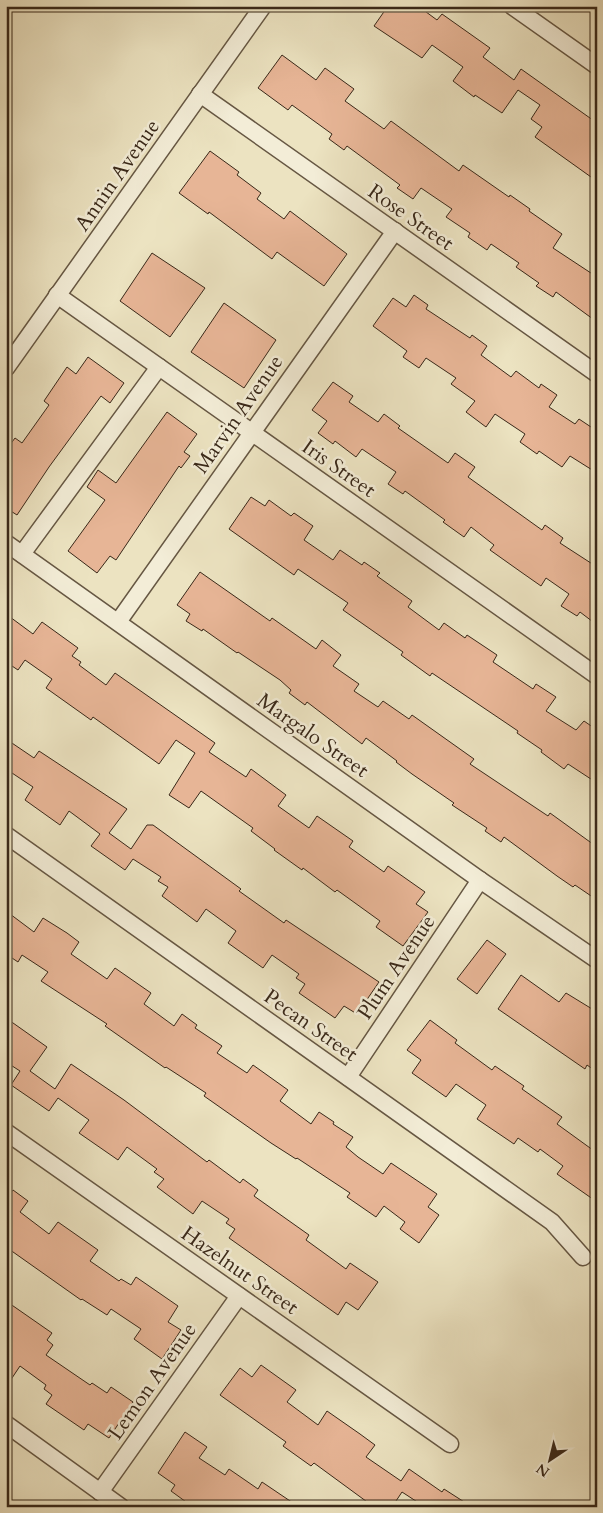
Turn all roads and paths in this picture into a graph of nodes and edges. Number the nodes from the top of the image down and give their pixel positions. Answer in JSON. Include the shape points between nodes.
{"nodes":[{"id":1,"x":263,"y":6,"type":"edge"},
{"id":2,"x":512,"y":6,"type":"edge"},
{"id":3,"x":597,"y":66,"type":"edge"},
{"id":4,"x":200,"y":94,"type":"junction"},
{"id":5,"x":395,"y":231,"type":"junction"},
{"id":6,"x":57,"y":295,"type":"junction"},
{"id":7,"x":159,"y":367,"type":"junction"},
{"id":8,"x":6,"y":368,"type":"edge"},
{"id":9,"x":597,"y":374,"type":"edge"},
{"id":10,"x":252,"y":432,"type":"junction"},
{"id":11,"x":6,"y":543,"type":"edge"},
{"id":12,"x":22,"y":554,"type":"junction"},
{"id":13,"x":118,"y":622,"type":"junction"},
{"id":14,"x":597,"y":676,"type":"edge"},
{"id":15,"x":6,"y":835,"type":"edge"},
{"id":16,"x":480,"y":880,"type":"junction"},
{"id":17,"x":597,"y":960,"type":"edge"},
{"id":18,"x":348,"y":1077,"type":"junction"},
{"id":19,"x":6,"y":1132,"type":"edge"},
{"id":20,"x":583,"y":1257,"type":"dead end"},
{"id":21,"x":239,"y":1296,"type":"junction"},
{"id":22,"x":6,"y":1424,"type":"edge"},
{"id":23,"x":450,"y":1444,"type":"dead end"},
{"id":24,"x":100,"y":1492,"type":"junction"},
{"id":25,"x":122,"y":1507,"type":"edge"}],
"edges":[{"from":1,"to":4,"type":"street","name":"Annin Avenue"},
{"from":2,"to":3,"type":"street"},
{"from":4,"to":5,"type":"street","name":"Rose Street"},
{"from":4,"to":6,"type":"street","name":"Annin Avenue"},
{"from":5,"to":9,"type":"street","name":"Rose Street"},
{"from":5,"to":10,"type":"street","name":"Marvin Avenue"},
{"from":6,"to":7,"type":"street","name":"Iris Street"},
{"from":6,"to":8,"type":"street","name":"Annin Avenue"},
{"from":7,"to":10,"type":"street","name":"Iris Street"},
{"from":7,"to":12,"type":"street"},
{"from":10,"to":13,"type":"street","name":"Marvin Avenue"},
{"from":10,"to":14,"type":"street","name":"Iris Street"},
{"from":11,"to":12,"type":"street","name":"Margalo Street"},
{"from":12,"to":13,"type":"street","name":"Margalo Street"},
{"from":13,"to":16,"type":"street","name":"Margalo Street"},
{"from":15,"to":18,"type":"street","name":"Pecan Street"},
{"from":16,"to":17,"type":"street","name":"Margalo Street"},
{"from":16,"to":18,"type":"street","name":"Plum Avenue"},
{"from":18,"to":20,"type":"street","name":"Pecan Street","via":[[552,1222]]},
{"from":19,"to":21,"type":"street","name":"Hazelnut Street"},
{"from":21,"to":23,"type":"street","name":"Hazelnut Street"},
{"from":21,"to":24,"type":"street","name":"Lemon Avenue"},
{"from":22,"to":24,"type":"street"},
{"from":24,"to":25,"type":"street"}]}
